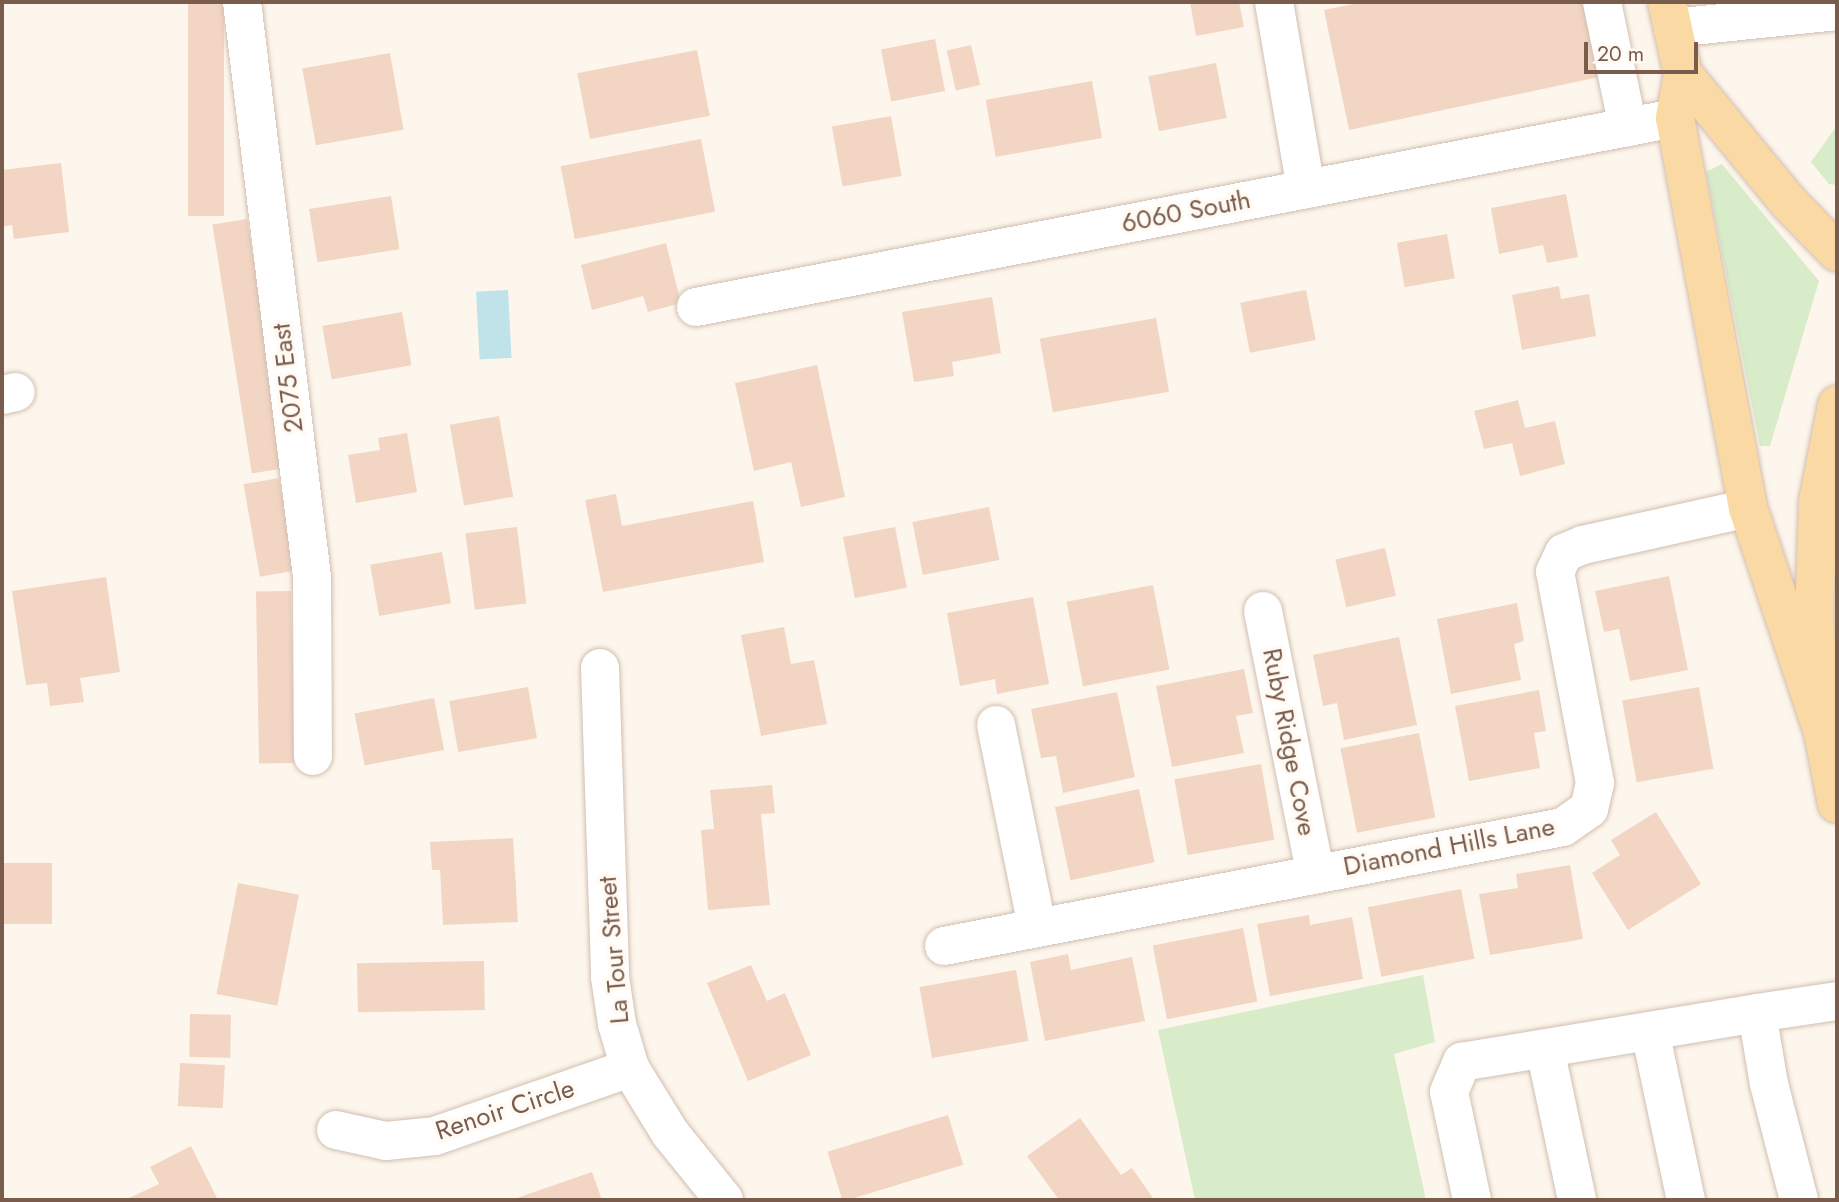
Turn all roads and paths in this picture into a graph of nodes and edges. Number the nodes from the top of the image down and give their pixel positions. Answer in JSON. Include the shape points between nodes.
{"nodes":[{"id":1,"x":242,"y":2,"type":"edge"},
{"id":2,"x":1275,"y":2,"type":"edge"},
{"id":3,"x":1602,"y":2,"type":"edge"},
{"id":4,"x":1837,"y":11,"type":"edge"},
{"id":5,"x":1670,"y":15,"type":"edge"},
{"id":6,"x":1683,"y":74,"type":"junction"},
{"id":7,"x":1675,"y":118,"type":"junction"},
{"id":8,"x":1628,"y":127,"type":"junction"},
{"id":9,"x":1306,"y":189,"type":"junction"},
{"id":10,"x":1837,"y":251,"type":"edge"},
{"id":11,"x":696,"y":307,"type":"dead end"},
{"id":12,"x":1837,"y":405,"type":"edge"},
{"id":13,"x":1748,"y":508,"type":"junction"},
{"id":14,"x":1263,"y":611,"type":"dead end"},
{"id":15,"x":600,"y":668,"type":"dead end"},
{"id":16,"x":996,"y":725,"type":"dead end"},
{"id":17,"x":1830,"y":730,"type":"edge"},
{"id":18,"x":313,"y":756,"type":"dead end"},
{"id":19,"x":1837,"y":804,"type":"edge"},
{"id":20,"x":1315,"y":872,"type":"junction"},
{"id":21,"x":1037,"y":927,"type":"junction"},
{"id":22,"x":944,"y":946,"type":"dead end"},
{"id":23,"x":1837,"y":1001,"type":"edge"},
{"id":24,"x":1757,"y":1013,"type":"junction"},
{"id":25,"x":1650,"y":1031,"type":"junction"},
{"id":26,"x":1545,"y":1049,"type":"junction"},
{"id":27,"x":630,"y":1068,"type":"junction"},
{"id":28,"x":336,"y":1130,"type":"dead end"},
{"id":29,"x":724,"y":1200,"type":"edge"},
{"id":30,"x":1472,"y":1200,"type":"edge"},
{"id":31,"x":1577,"y":1200,"type":"edge"},
{"id":32,"x":1686,"y":1200,"type":"edge"},
{"id":33,"x":1799,"y":1200,"type":"edge"}],
"edges":[{"from":1,"to":18,"type":"street","name":"2075 East","via":[[312,577]]},
{"from":2,"to":9,"type":"street"},
{"from":3,"to":8,"type":"street"},
{"from":4,"to":5,"type":"street"},
{"from":5,"to":6,"type":"main road"},
{"from":6,"to":7,"type":"main road"},
{"from":6,"to":10,"type":"main road","via":[[1789,203]]},
{"from":7,"to":8,"type":"street","name":"6060 South"},
{"from":7,"to":13,"type":"main road"},
{"from":8,"to":9,"type":"street","name":"6060 South"},
{"from":9,"to":11,"type":"street","name":"6060 South"},
{"from":12,"to":17,"type":"main road","via":[[1818,502],[1815,560],[1815,628]]},
{"from":13,"to":17,"type":"main road"},
{"from":13,"to":20,"type":"street","name":"Diamond Hills Lane","via":[[1564,553],[1555,572],[1595,783],[1589,809],[1563,827]]},
{"from":14,"to":20,"type":"street","name":"Ruby Ridge Cove"},
{"from":15,"to":27,"type":"street","name":"La Tour Street","via":[[610,977]]},
{"from":16,"to":21,"type":"street"},
{"from":17,"to":19,"type":"main road"},
{"from":20,"to":21,"type":"street","name":"Diamond Hills Lane"},
{"from":21,"to":22,"type":"street","name":"Diamond Hills Lane"},
{"from":23,"to":24,"type":"street"},
{"from":24,"to":25,"type":"street"},
{"from":24,"to":33,"type":"street","via":[[1769,1084]]},
{"from":25,"to":26,"type":"street"},
{"from":25,"to":32,"type":"street"},
{"from":26,"to":30,"type":"street","via":[[1462,1062],[1449,1092]]},
{"from":26,"to":31,"type":"street"},
{"from":27,"to":28,"type":"street","name":"Renoir Circle","via":[[435,1136],[386,1141]]},
{"from":27,"to":29,"type":"street","name":"La Tour Street","via":[[670,1133]]}]}
